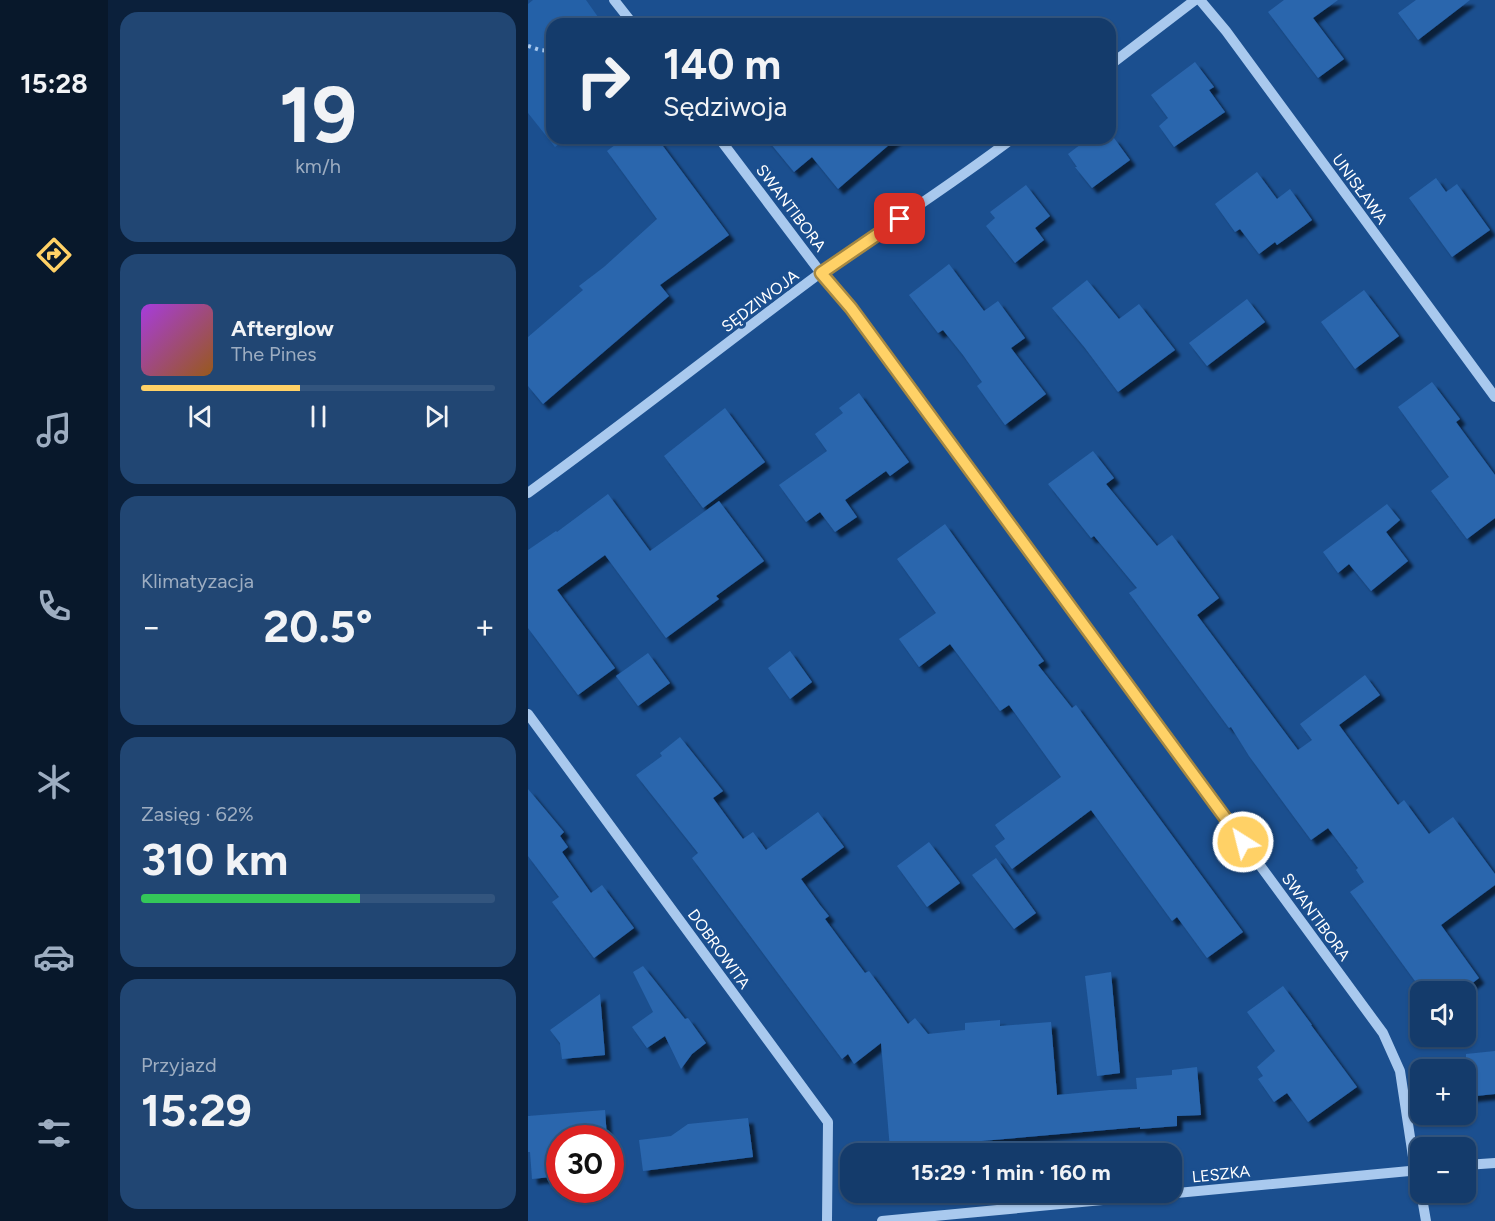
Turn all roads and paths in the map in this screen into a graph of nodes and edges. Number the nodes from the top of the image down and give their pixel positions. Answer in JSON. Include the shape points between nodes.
{"nodes":[{"id":1,"x":614,"y":0,"type":"edge"},
{"id":2,"x":1198,"y":0,"type":"edge"},
{"id":3,"x":628,"y":18,"type":"edge"},
{"id":4,"x":528,"y":46,"type":"edge"},
{"id":5,"x":546,"y":50,"type":"edge"},
{"id":6,"x":1116,"y":61,"type":"edge"},
{"id":7,"x":724,"y":144,"type":"edge"},
{"id":8,"x":1005,"y":144,"type":"edge"},
{"id":9,"x":821,"y":273,"type":"junction"},
{"id":10,"x":1495,"y":397,"type":"edge"},
{"id":11,"x":528,"y":493,"type":"edge"},
{"id":12,"x":528,"y":714,"type":"edge"},
{"id":13,"x":1412,"y":1137,"type":"edge"},
{"id":14,"x":1495,"y":1162,"type":"edge"},
{"id":15,"x":1476,"y":1164,"type":"edge"},
{"id":16,"x":1410,"y":1171,"type":"edge"},
{"id":17,"x":1423,"y":1203,"type":"edge"},
{"id":18,"x":827,"y":1221,"type":"edge"},
{"id":19,"x":882,"y":1221,"type":"edge"},
{"id":20,"x":1426,"y":1221,"type":"edge"}],
"edges":[{"from":1,"to":3,"type":"street"},
{"from":2,"to":6,"type":"street"},
{"from":2,"to":10,"type":"street","name":"UNISŁAWA","via":[[1226,31]]},
{"from":4,"to":5,"type":"path"},
{"from":7,"to":9,"type":"street","name":"SWANTIBORA"},
{"from":8,"to":9,"type":"street","name":"SĘDZIWOJA"},
{"from":9,"to":11,"type":"street","name":"SĘDZIWOJA"},
{"from":9,"to":13,"type":"street","name":"SWANTIBORA","via":[[851,308],[1383,1033],[1400,1071]]},
{"from":12,"to":18,"type":"street","name":"DOBROWITA","via":[[828,1122]]},
{"from":14,"to":15,"type":"street"},
{"from":16,"to":19,"type":"street","name":"LESZKA"},
{"from":17,"to":20,"type":"street","name":"SWANTIBORA"}]}
